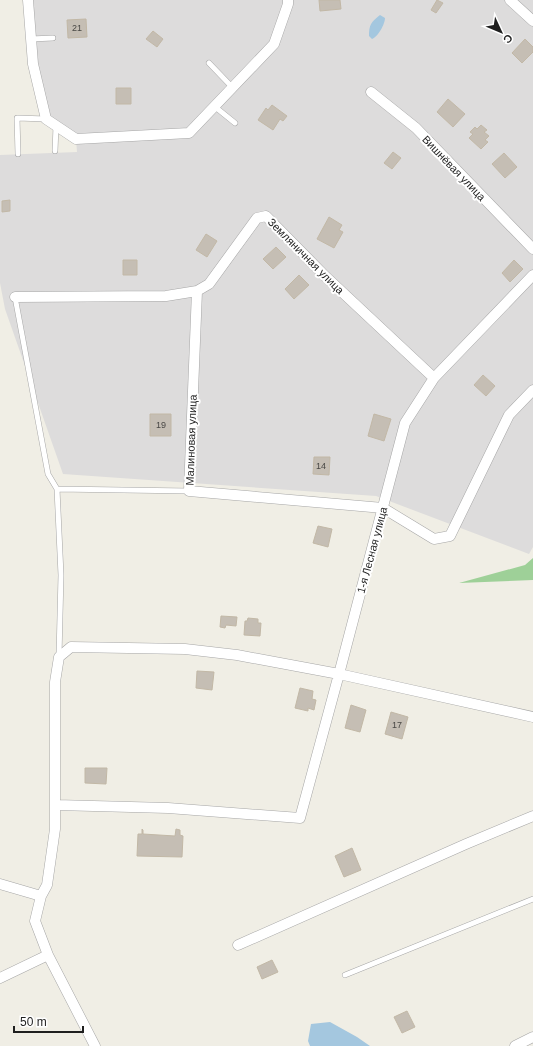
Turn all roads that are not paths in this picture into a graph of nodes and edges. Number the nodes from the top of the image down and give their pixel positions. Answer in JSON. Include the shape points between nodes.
{"nodes":[{"id":1,"x":28,"y":0,"type":"edge"},
{"id":2,"x":288,"y":0,"type":"edge"},
{"id":3,"x":510,"y":0,"type":"edge"},
{"id":4,"x":533,"y":21,"type":"edge"},
{"id":5,"x":53,"y":38,"type":"dead end"},
{"id":6,"x":31,"y":39,"type":"junction"},
{"id":7,"x":209,"y":62,"type":"dead end"},
{"id":8,"x":232,"y":87,"type":"junction"},
{"id":9,"x":371,"y":92,"type":"dead end"},
{"id":10,"x":214,"y":106,"type":"junction"},
{"id":11,"x":46,"y":120,"type":"junction"},
{"id":12,"x":235,"y":123,"type":"dead end"},
{"id":13,"x":56,"y":126,"type":"junction"},
{"id":14,"x":54,"y":152,"type":"dead end"},
{"id":15,"x":18,"y":154,"type":"dead end"},
{"id":16,"x":533,"y":249,"type":"edge"},
{"id":17,"x":533,"y":275,"type":"edge"},
{"id":18,"x":197,"y":291,"type":"junction"},
{"id":19,"x":15,"y":297,"type":"joint"},
{"id":20,"x":434,"y":378,"type":"junction"},
{"id":21,"x":533,"y":390,"type":"edge"},
{"id":22,"x":57,"y":489,"type":"junction"},
{"id":23,"x":189,"y":491,"type":"junction"},
{"id":24,"x":383,"y":508,"type":"junction"},
{"id":25,"x":59,"y":657,"type":"junction"},
{"id":26,"x":339,"y":674,"type":"junction"},
{"id":27,"x":533,"y":717,"type":"edge"},
{"id":28,"x":56,"y":805,"type":"junction"},
{"id":29,"x":533,"y":816,"type":"edge"},
{"id":30,"x":0,"y":885,"type":"edge"},
{"id":31,"x":41,"y":896,"type":"junction"},
{"id":32,"x":533,"y":899,"type":"edge"},
{"id":33,"x":238,"y":945,"type":"dead end"},
{"id":34,"x":48,"y":955,"type":"junction"},
{"id":35,"x":345,"y":975,"type":"dead end"},
{"id":36,"x":0,"y":978,"type":"edge"},
{"id":37,"x":533,"y":1037,"type":"edge"},
{"id":38,"x":95,"y":1046,"type":"edge"},
{"id":39,"x":515,"y":1046,"type":"edge"}],
"edges":[{"from":1,"to":6,"type":"street"},
{"from":2,"to":8,"type":"street","via":[[274,44]]},
{"from":3,"to":4,"type":"street"},
{"from":5,"to":6,"type":"lane"},
{"from":6,"to":11,"type":"street","via":[[32,64]]},
{"from":7,"to":8,"type":"lane"},
{"from":8,"to":10,"type":"street"},
{"from":9,"to":16,"type":"street","name":"Вишнёвая улица","via":[[416,128]]},
{"from":10,"to":12,"type":"lane"},
{"from":10,"to":13,"type":"street","via":[[189,133],[76,139]]},
{"from":11,"to":13,"type":"street"},
{"from":11,"to":15,"type":"lane","via":[[17,118]]},
{"from":13,"to":14,"type":"lane"},
{"from":17,"to":20,"type":"street","name":"1-я Лесная улица"},
{"from":18,"to":19,"type":"street","name":"Земляничная улица","via":[[166,296]]},
{"from":18,"to":20,"type":"street","name":"Земляничная улица","via":[[209,284],[257,218],[266,216],[325,276]]},
{"from":18,"to":23,"type":"street","name":"Малиновая улица"},
{"from":19,"to":22,"type":"lane","via":[[48,474]]},
{"from":20,"to":24,"type":"street","name":"1-я Лесная улица","via":[[405,423]]},
{"from":21,"to":24,"type":"street","via":[[509,415],[450,536],[434,539]]},
{"from":22,"to":23,"type":"lane"},
{"from":22,"to":25,"type":"lane","via":[[61,575]]},
{"from":23,"to":24,"type":"street","name":"Малиновая улица"},
{"from":24,"to":26,"type":"street","name":"1-я Лесная улица"},
{"from":25,"to":26,"type":"street","via":[[71,647],[185,649],[237,655]]},
{"from":25,"to":28,"type":"street","via":[[55,682]]},
{"from":26,"to":27,"type":"street"},
{"from":26,"to":28,"type":"street","name":"1-я Лесная улица","via":[[300,818],[168,808]]},
{"from":28,"to":31,"type":"street","via":[[47,886]]},
{"from":29,"to":33,"type":"street"},
{"from":30,"to":31,"type":"street"},
{"from":31,"to":34,"type":"street","via":[[35,921]]},
{"from":32,"to":35,"type":"lane"},
{"from":34,"to":36,"type":"street"},
{"from":34,"to":38,"type":"street"},
{"from":37,"to":39,"type":"street"}]}
